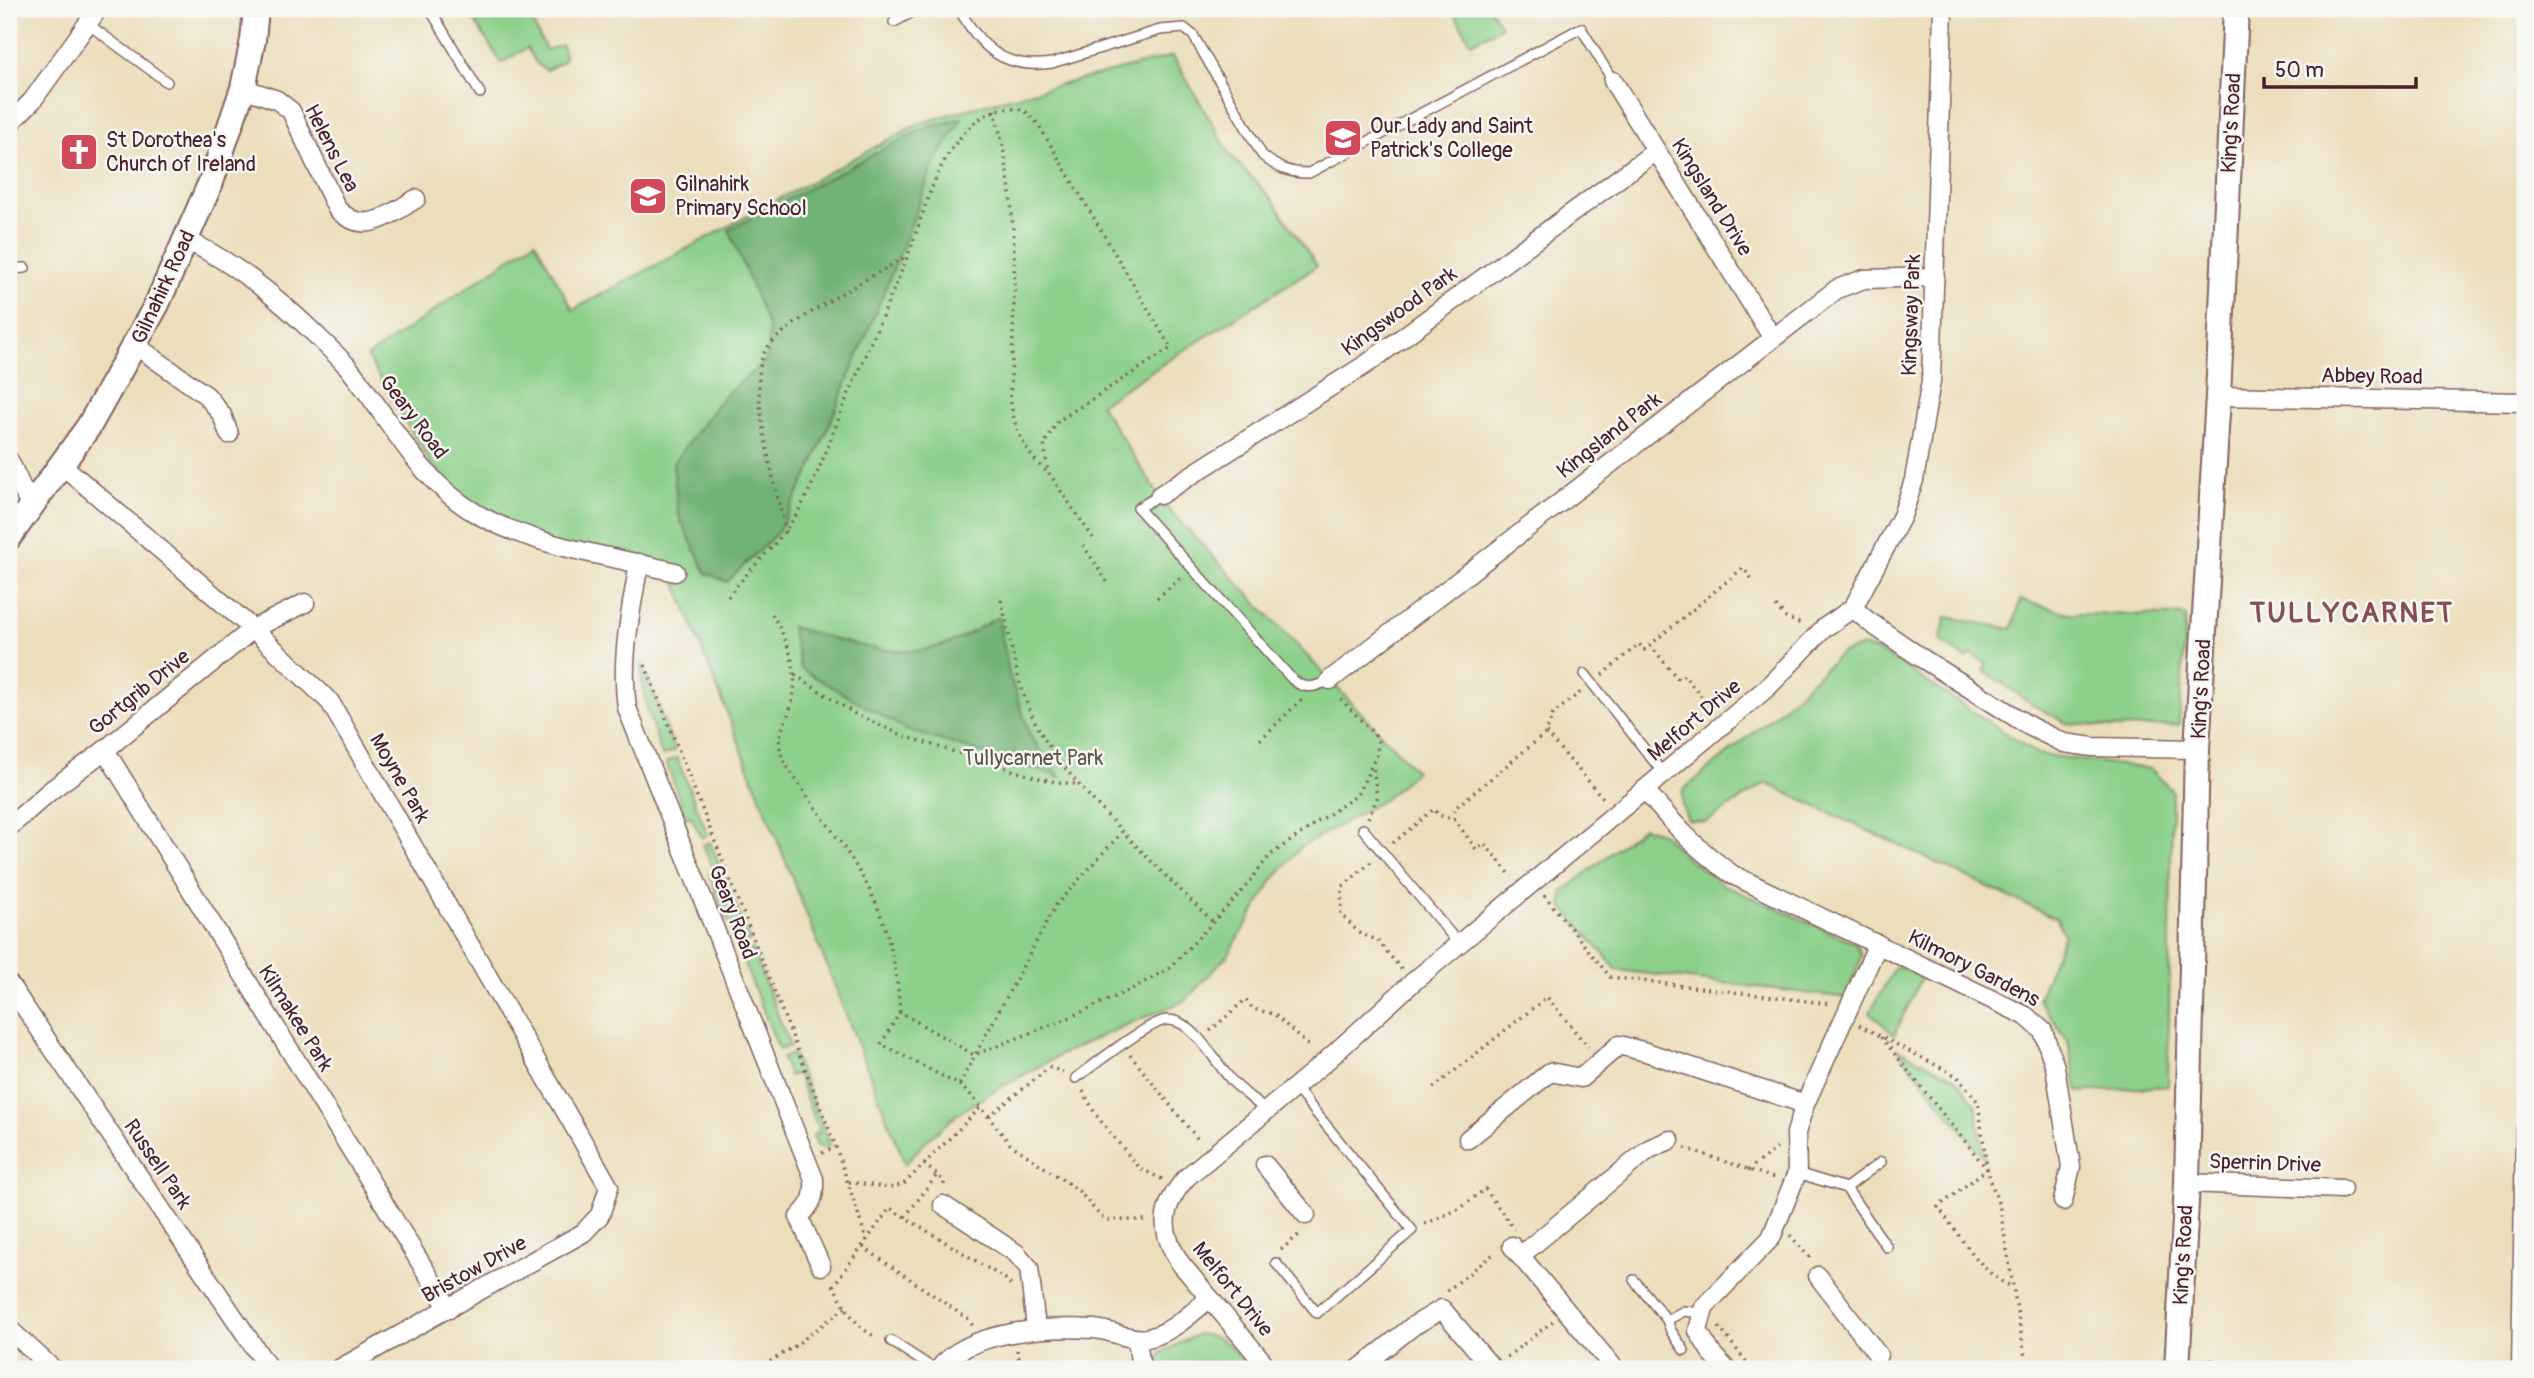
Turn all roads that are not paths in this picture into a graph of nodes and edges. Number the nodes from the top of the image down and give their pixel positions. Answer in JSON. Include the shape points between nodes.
{"nodes":[{"id":1,"x":429,"y":9,"type":"edge"},
{"id":2,"x":918,"y":9,"type":"edge"},
{"id":3,"x":959,"y":9,"type":"edge"},
{"id":4,"x":1943,"y":9,"type":"edge"},
{"id":5,"x":2236,"y":9,"type":"edge"},
{"id":6,"x":251,"y":10,"type":"edge"},
{"id":7,"x":93,"y":16,"type":"edge"},
{"id":8,"x":894,"y":22,"type":"dead end"},
{"id":9,"x":1613,"y":81,"type":"joint"},
{"id":10,"x":167,"y":82,"type":"dead end"},
{"id":11,"x":243,"y":88,"type":"junction"},
{"id":12,"x":480,"y":93,"type":"dead end"},
{"id":13,"x":9,"y":124,"type":"edge"},
{"id":14,"x":1656,"y":151,"type":"junction"},
{"id":15,"x":9,"y":162,"type":"edge"},
{"id":16,"x":9,"y":169,"type":"edge"},
{"id":17,"x":416,"y":199,"type":"dead end"},
{"id":18,"x":186,"y":240,"type":"junction"},
{"id":19,"x":25,"y":268,"type":"dead end"},
{"id":20,"x":9,"y":269,"type":"edge"},
{"id":21,"x":1935,"y":277,"type":"junction"},
{"id":22,"x":1772,"y":337,"type":"junction"},
{"id":23,"x":135,"y":345,"type":"junction"},
{"id":24,"x":2218,"y":396,"type":"junction"},
{"id":25,"x":2525,"y":402,"type":"edge"},
{"id":26,"x":229,"y":434,"type":"dead end"},
{"id":27,"x":9,"y":460,"type":"edge"},
{"id":28,"x":62,"y":465,"type":"junction"},
{"id":29,"x":1160,"y":495,"type":"joint"},
{"id":30,"x":31,"y":508,"type":"junction"},
{"id":31,"x":9,"y":537,"type":"edge"},
{"id":32,"x":639,"y":562,"type":"junction"},
{"id":33,"x":676,"y":572,"type":"dead end"},
{"id":34,"x":306,"y":603,"type":"dead end"},
{"id":35,"x":1853,"y":608,"type":"junction"},
{"id":36,"x":253,"y":629,"type":"junction"},
{"id":37,"x":1586,"y":674,"type":"dead end"},
{"id":38,"x":1327,"y":682,"type":"joint"},
{"id":39,"x":2197,"y":749,"type":"junction"},
{"id":40,"x":105,"y":750,"type":"junction"},
{"id":41,"x":1664,"y":774,"type":"junction"},
{"id":42,"x":1646,"y":791,"type":"junction"},
{"id":43,"x":9,"y":827,"type":"edge"},
{"id":44,"x":1363,"y":829,"type":"road end"},
{"id":45,"x":1459,"y":944,"type":"junction"},
{"id":46,"x":1878,"y":944,"type":"junction"},
{"id":47,"x":9,"y":984,"type":"edge"},
{"id":48,"x":1076,"y":1079,"type":"road end"},
{"id":49,"x":1294,"y":1086,"type":"junction"},
{"id":50,"x":1805,"y":1104,"type":"junction"},
{"id":51,"x":1266,"y":1111,"type":"junction"},
{"id":52,"x":2525,"y":1132,"type":"edge"},
{"id":53,"x":1468,"y":1139,"type":"dead end"},
{"id":54,"x":1671,"y":1140,"type":"road end"},
{"id":55,"x":1881,"y":1162,"type":"dead end"},
{"id":56,"x":1265,"y":1165,"type":"dead end"},
{"id":57,"x":1795,"y":1179,"type":"junction"},
{"id":58,"x":2187,"y":1183,"type":"junction"},
{"id":59,"x":609,"y":1187,"type":"joint"},
{"id":60,"x":1846,"y":1188,"type":"junction"},
{"id":61,"x":2342,"y":1189,"type":"dead end"},
{"id":62,"x":2063,"y":1201,"type":"dead end"},
{"id":63,"x":943,"y":1205,"type":"road end"},
{"id":64,"x":1306,"y":1215,"type":"road end"},
{"id":65,"x":1887,"y":1247,"type":"dead end"},
{"id":66,"x":1276,"y":1263,"type":"road end"},
{"id":67,"x":821,"y":1266,"type":"road end"},
{"id":68,"x":1818,"y":1276,"type":"dead end"},
{"id":69,"x":1634,"y":1280,"type":"dead end"},
{"id":70,"x":1210,"y":1298,"type":"junction"},
{"id":71,"x":449,"y":1309,"type":"junction"},
{"id":72,"x":1703,"y":1310,"type":"junction"},
{"id":73,"x":1667,"y":1320,"type":"junction"},
{"id":74,"x":1036,"y":1328,"type":"junction"},
{"id":75,"x":9,"y":1329,"type":"edge"},
{"id":76,"x":1137,"y":1339,"type":"junction"},
{"id":77,"x":891,"y":1340,"type":"road end"},
{"id":78,"x":1684,"y":1350,"type":"dead end"},
{"id":79,"x":1878,"y":1355,"type":"dead end"},
{"id":80,"x":2522,"y":1359,"type":"edge"},
{"id":81,"x":940,"y":1366,"type":"edge"},
{"id":82,"x":1489,"y":1368,"type":"edge"},
{"id":83,"x":53,"y":1369,"type":"edge"},
{"id":84,"x":269,"y":1369,"type":"edge"},
{"id":85,"x":339,"y":1369,"type":"edge"},
{"id":86,"x":1140,"y":1369,"type":"edge"},
{"id":87,"x":1269,"y":1369,"type":"edge"},
{"id":88,"x":1359,"y":1369,"type":"edge"},
{"id":89,"x":1615,"y":1369,"type":"edge"},
{"id":90,"x":1726,"y":1369,"type":"edge"},
{"id":91,"x":2177,"y":1369,"type":"edge"},
{"id":92,"x":2211,"y":1369,"type":"edge"}],
"edges":[{"from":1,"to":12,"type":"lane"},
{"from":2,"to":8,"type":"lane"},
{"from":3,"to":9,"type":"lane","via":[[985,47],[1017,63],[1035,66],[1160,30],[1184,28],[1193,35],[1262,155],[1292,173],[1309,173],[1581,28]]},
{"from":4,"to":21,"type":"street","name":"Kingsway Park"},
{"from":5,"to":24,"type":"street","name":"King's Road"},
{"from":6,"to":11,"type":"street","name":"Gilnahirk Road","via":[[253,40]]},
{"from":7,"to":10,"type":"lane"},
{"from":7,"to":13,"type":"street","via":[[32,101]]},
{"from":9,"to":14,"type":"street","name":"Kingsland Drive"},
{"from":11,"to":17,"type":"street","name":"Helens Lea","via":[[277,100],[290,111],[337,209],[347,220],[360,224],[376,221]]},
{"from":11,"to":18,"type":"street","name":"Gilnahirk Road"},
{"from":14,"to":22,"type":"street","name":"Kingsland Drive"},
{"from":14,"to":29,"type":"street","name":"Kingswood Park","via":[[1368,363]]},
{"from":15,"to":16,"type":"lane"},
{"from":18,"to":23,"type":"street","name":"Gilnahirk Road"},
{"from":18,"to":32,"type":"street","name":"Geary Road","via":[[277,298],[348,367],[423,470],[476,514],[555,545]]},
{"from":19,"to":20,"type":"lane"},
{"from":21,"to":22,"type":"street","name":"Kingsland Park","via":[[1855,282],[1837,289]]},
{"from":21,"to":35,"type":"street","name":"Kingsway Park","via":[[1931,381],[1914,480],[1902,516]]},
{"from":22,"to":38,"type":"street","name":"Kingsland Park"},
{"from":23,"to":26,"type":"street","via":[[207,396]]},
{"from":23,"to":28,"type":"street","name":"Gilnahirk Road"},
{"from":24,"to":25,"type":"street","name":"Abbey Road"},
{"from":24,"to":39,"type":"street","name":"King's Road"},
{"from":27,"to":30,"type":"street"},
{"from":28,"to":30,"type":"street","name":"Gilnahirk Road"},
{"from":28,"to":36,"type":"street","name":"Moyne Park"},
{"from":29,"to":38,"type":"lane","via":[[1138,509],[1298,685]]},
{"from":30,"to":31,"type":"street","name":"Gilnahirk Road"},
{"from":32,"to":33,"type":"street","name":"Geary Road"},
{"from":32,"to":67,"type":"street","name":"Geary Road","via":[[627,635],[627,708],[814,1179],[815,1196],[799,1217]]},
{"from":34,"to":36,"type":"street","name":"Gortgrib Drive"},
{"from":35,"to":39,"type":"street","via":[[1920,657],[2064,743]]},
{"from":35,"to":41,"type":"street","name":"Melfort Drive"},
{"from":36,"to":40,"type":"street","name":"Gortgrib Drive"},
{"from":36,"to":59,"type":"street","name":"Moyne Park","via":[[330,702]]},
{"from":37,"to":41,"type":"lane"},
{"from":39,"to":58,"type":"street","name":"King's Road"},
{"from":40,"to":43,"type":"street","name":"Gortgrib Drive"},
{"from":40,"to":71,"type":"street","name":"Kilmakee Park"},
{"from":41,"to":42,"type":"street","name":"Melfort Drive"},
{"from":42,"to":45,"type":"street","name":"Melfort Drive"},
{"from":42,"to":46,"type":"street","name":"Kilmory Gardens","via":[[1694,845],[1733,875]]},
{"from":44,"to":45,"type":"lane"},
{"from":45,"to":49,"type":"street","name":"Melfort Drive"},
{"from":46,"to":50,"type":"street","name":"Kilmory Gardens"},
{"from":46,"to":62,"type":"street","name":"Kilmory Gardens","via":[[2026,1016],[2043,1031],[2055,1067],[2071,1167]]},
{"from":47,"to":84,"type":"street","name":"Russell Park"},
{"from":48,"to":51,"type":"lane","via":[[1122,1045],[1168,1020],[1186,1026],[1233,1082]]},
{"from":49,"to":51,"type":"street","name":"Melfort Drive"},
{"from":49,"to":66,"type":"lane","via":[[1412,1230],[1317,1313]]},
{"from":50,"to":53,"type":"street","via":[[1619,1045],[1581,1078],[1550,1072]]},
{"from":50,"to":57,"type":"street","name":"Kilmory Gardens","via":[[1796,1133]]},
{"from":51,"to":70,"type":"street","name":"Melfort Drive","via":[[1172,1194],[1165,1228],[1170,1247]]},
{"from":52,"to":80,"type":"street"},
{"from":54,"to":89,"type":"street","via":[[1648,1149],[1516,1251]]},
{"from":55,"to":60,"type":"lane"},
{"from":56,"to":64,"type":"street"},
{"from":57,"to":60,"type":"lane"},
{"from":57,"to":72,"type":"street","name":"Kilmory Gardens","via":[[1771,1238]]},
{"from":58,"to":61,"type":"street","name":"Sperrin Drive"},
{"from":58,"to":91,"type":"street","name":"King's Road"},
{"from":59,"to":71,"type":"street","name":"Bristow Drive","via":[[600,1215],[583,1233]]},
{"from":60,"to":65,"type":"lane"},
{"from":63,"to":74,"type":"street","via":[[1016,1253],[1029,1268]]},
{"from":68,"to":79,"type":"street"},
{"from":69,"to":73,"type":"lane"},
{"from":70,"to":76,"type":"street","via":[[1171,1328]]},
{"from":70,"to":87,"type":"street","name":"Melfort Drive"},
{"from":71,"to":85,"type":"street","name":"Bristow Drive"},
{"from":72,"to":73,"type":"lane","via":[[1684,1311]]},
{"from":72,"to":90,"type":"street","via":[[1698,1331]]},
{"from":73,"to":78,"type":"lane"},
{"from":74,"to":76,"type":"street","via":[[1097,1329]]},
{"from":74,"to":81,"type":"street","via":[[986,1340]]},
{"from":75,"to":83,"type":"street"},
{"from":76,"to":86,"type":"street"},
{"from":77,"to":81,"type":"lane"},
{"from":82,"to":88,"type":"street","via":[[1442,1309]]},
{"from":91,"to":92,"type":"street"}]}
